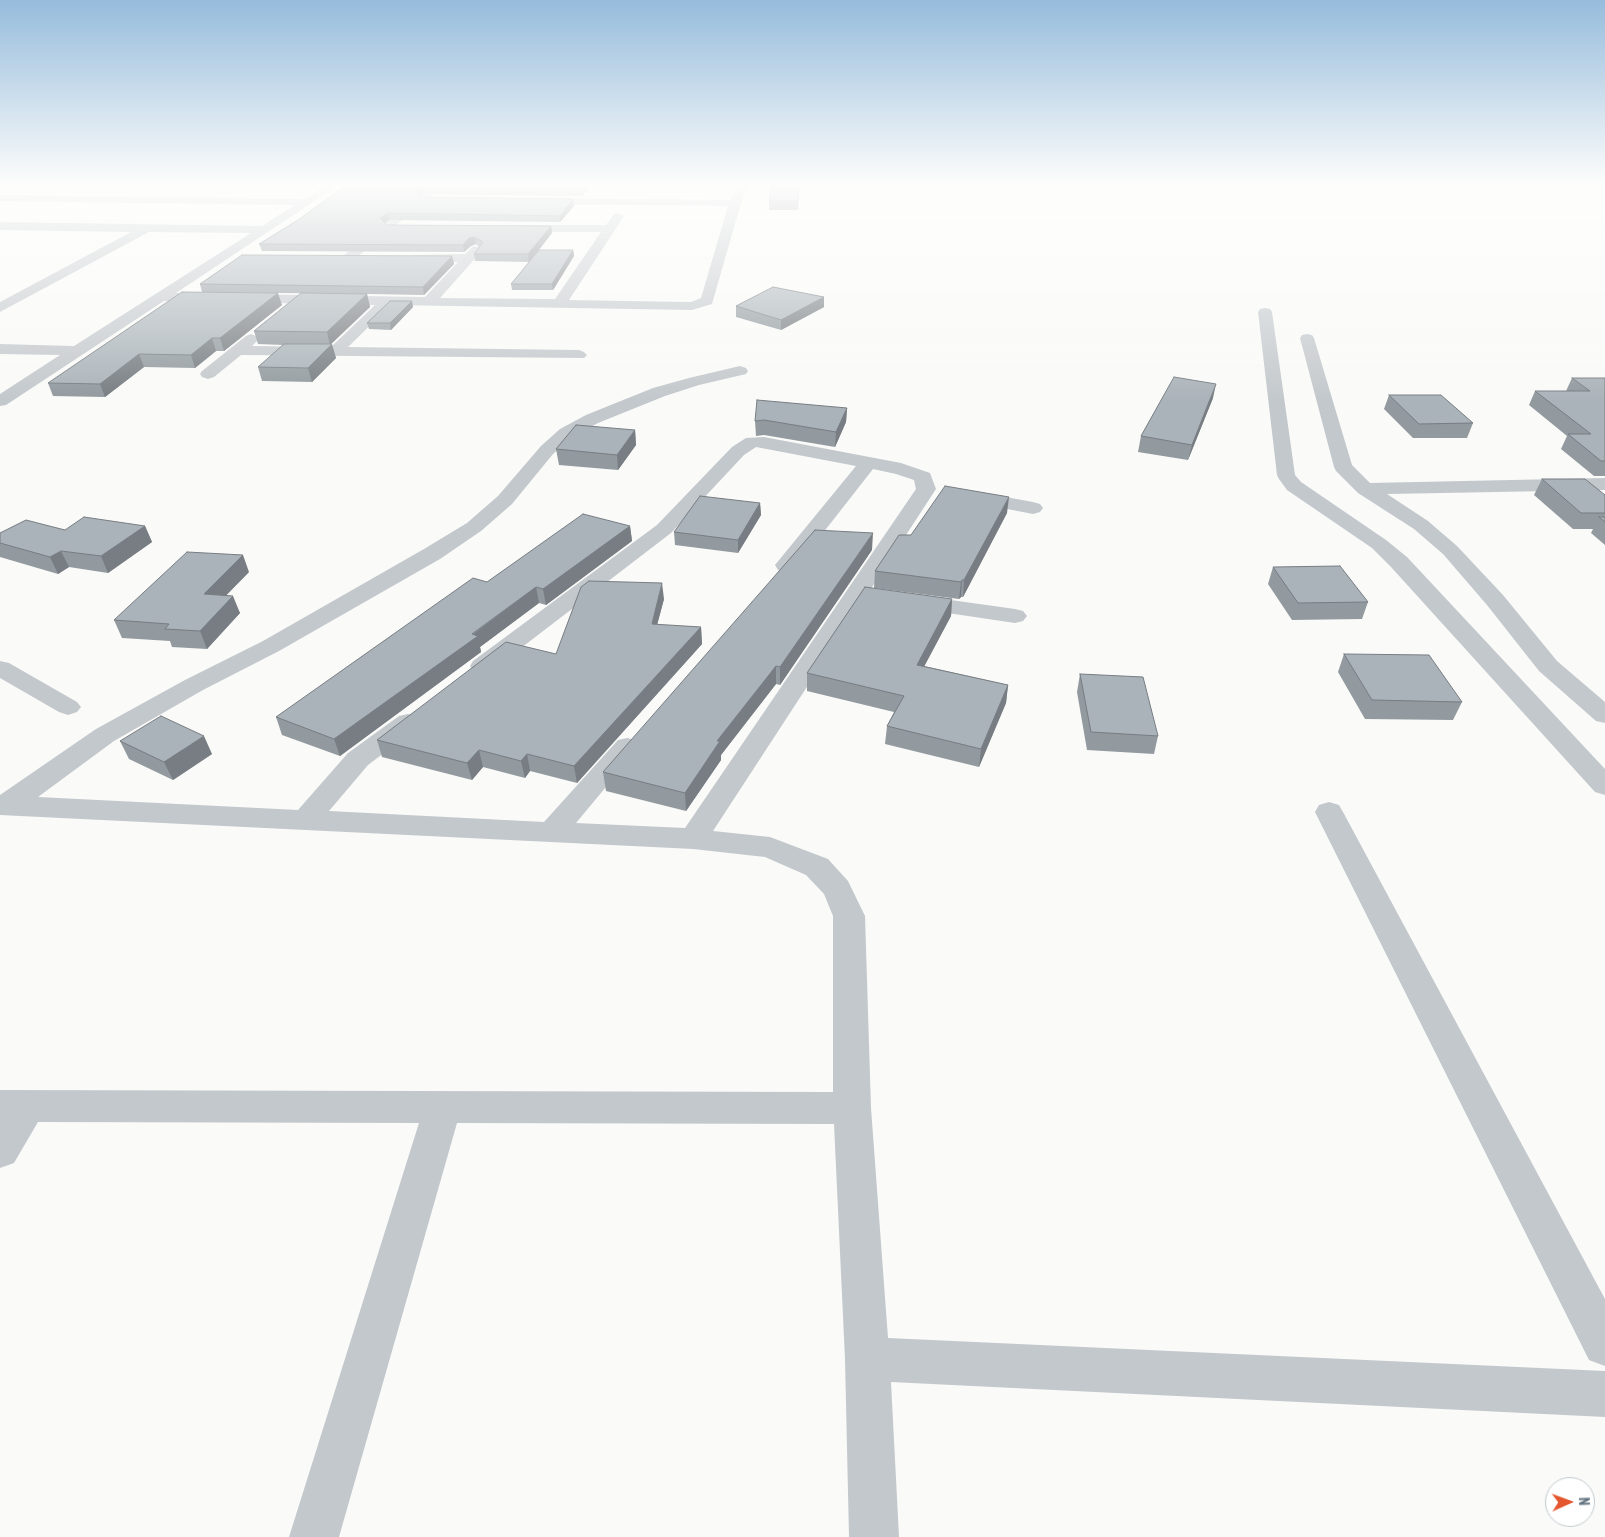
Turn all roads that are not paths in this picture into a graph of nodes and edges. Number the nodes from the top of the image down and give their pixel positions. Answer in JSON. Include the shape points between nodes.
{"nodes":[{"id":1,"x":92,"y":258,"type":"edge"},
{"id":2,"x":221,"y":258,"type":"edge"},
{"id":3,"x":343,"y":258,"type":"edge"},
{"id":4,"x":367,"y":258,"type":"edge"},
{"id":5,"x":404,"y":258,"type":"edge"},
{"id":6,"x":468,"y":258,"type":"joint"},
{"id":7,"x":590,"y":258,"type":"edge"},
{"id":8,"x":719,"y":258,"type":"edge"},
{"id":9,"x":161,"y":297,"type":"junction"},
{"id":10,"x":0,"y":298,"type":"edge"},
{"id":11,"x":18,"y":298,"type":"junction"},
{"id":12,"x":301,"y":299,"type":"junction"},
{"id":13,"x":387,"y":301,"type":"junction"},
{"id":14,"x":428,"y":302,"type":"junction"},
{"id":15,"x":559,"y":304,"type":"junction"},
{"id":16,"x":0,"y":308,"type":"edge"},
{"id":17,"x":1265,"y":312,"type":"dead end"},
{"id":18,"x":280,"y":316,"type":"edge"},
{"id":19,"x":266,"y":328,"type":"edge"},
{"id":20,"x":1307,"y":338,"type":"dead end"},
{"id":21,"x":0,"y":349,"type":"edge"},
{"id":22,"x":238,"y":350,"type":"junction"},
{"id":23,"x":77,"y":351,"type":"junction"},
{"id":24,"x":334,"y":352,"type":"junction"},
{"id":25,"x":579,"y":355,"type":"dead end"},
{"id":26,"x":740,"y":371,"type":"dead end"},
{"id":27,"x":208,"y":374,"type":"dead end"},
{"id":28,"x":0,"y":400,"type":"edge"},
{"id":29,"x":868,"y":463,"type":"junction"},
{"id":30,"x":1605,"y":484,"type":"edge"},
{"id":31,"x":1365,"y":489,"type":"junction"},
{"id":32,"x":942,"y":492,"type":"junction"},
{"id":33,"x":1033,"y":508,"type":"dead end"},
{"id":34,"x":774,"y":578,"type":"edge"},
{"id":35,"x":876,"y":596,"type":"junction"},
{"id":36,"x":1015,"y":616,"type":"dead end"},
{"id":37,"x":0,"y":668,"type":"edge"},
{"id":38,"x":468,"y":677,"type":"edge"},
{"id":39,"x":429,"y":706,"type":"edge"},
{"id":40,"x":68,"y":707,"type":"dead end"},
{"id":41,"x":1605,"y":715,"type":"edge"},
{"id":42,"x":643,"y":728,"type":"edge"},
{"id":43,"x":1605,"y":786,"type":"edge"},
{"id":44,"x":4,"y":805,"type":"edge"},
{"id":45,"x":1329,"y":812,"type":"dead end"},
{"id":46,"x":305,"y":821,"type":"junction"},
{"id":47,"x":551,"y":833,"type":"junction"},
{"id":48,"x":694,"y":839,"type":"junction"},
{"id":49,"x":14,"y":1106,"type":"edge"},
{"id":50,"x":443,"y":1107,"type":"junction"},
{"id":51,"x":852,"y":1108,"type":"junction"},
{"id":52,"x":0,"y":1151,"type":"edge"},
{"id":53,"x":1605,"y":1344,"type":"edge"},
{"id":54,"x":867,"y":1359,"type":"junction"},
{"id":55,"x":1605,"y":1394,"type":"edge"},
{"id":56,"x":314,"y":1537,"type":"edge"},
{"id":57,"x":874,"y":1537,"type":"edge"}],
"edges":[{"from":1,"to":11,"type":"street"},
{"from":2,"to":9,"type":"street"},
{"from":3,"to":4,"type":"street"},
{"from":5,"to":6,"type":"street"},
{"from":6,"to":14,"type":"street"},
{"from":7,"to":15,"type":"street"},
{"from":8,"to":15,"type":"street","via":[[707,301],[692,306]]},
{"from":9,"to":12,"type":"street"},
{"from":9,"to":23,"type":"street"},
{"from":10,"to":11,"type":"street"},
{"from":11,"to":16,"type":"street"},
{"from":12,"to":13,"type":"street"},
{"from":12,"to":18,"type":"street"},
{"from":13,"to":14,"type":"street"},
{"from":13,"to":24,"type":"street"},
{"from":14,"to":15,"type":"street"},
{"from":17,"to":43,"type":"street","via":[[1286,475],[1294,486],[1379,544],[1399,562]]},
{"from":19,"to":22,"type":"street"},
{"from":20,"to":31,"type":"street","via":[[1343,467]]},
{"from":21,"to":23,"type":"street"},
{"from":22,"to":24,"type":"street"},
{"from":22,"to":27,"type":"street"},
{"from":23,"to":28,"type":"street"},
{"from":24,"to":25,"type":"street"},
{"from":26,"to":44,"type":"street","via":[[659,392],[592,418],[566,433],[547,450],[505,500],[474,527],[271,646],[105,735]]},
{"from":29,"to":32,"type":"street","via":[[923,477]]},
{"from":29,"to":34,"type":"street"},
{"from":29,"to":38,"type":"street","via":[[752,442],[738,450],[664,529]]},
{"from":30,"to":31,"type":"street"},
{"from":31,"to":41,"type":"street","via":[[1421,525],[1450,550],[1496,600],[1548,666]]},
{"from":32,"to":33,"type":"street"},
{"from":32,"to":35,"type":"street"},
{"from":35,"to":36,"type":"street"},
{"from":35,"to":48,"type":"street"},
{"from":37,"to":40,"type":"street"},
{"from":39,"to":46,"type":"street","via":[[358,759]]},
{"from":42,"to":47,"type":"street"},
{"from":44,"to":46,"type":"street"},
{"from":45,"to":53,"type":"street"},
{"from":46,"to":47,"type":"street"},
{"from":47,"to":48,"type":"street"},
{"from":48,"to":51,"type":"street","via":[[770,847],[817,867],[837,889],[849,916]]},
{"from":49,"to":50,"type":"street"},
{"from":49,"to":52,"type":"street"},
{"from":50,"to":51,"type":"street"},
{"from":50,"to":56,"type":"street"},
{"from":51,"to":54,"type":"street"},
{"from":54,"to":55,"type":"street"},
{"from":54,"to":57,"type":"street"}]}
